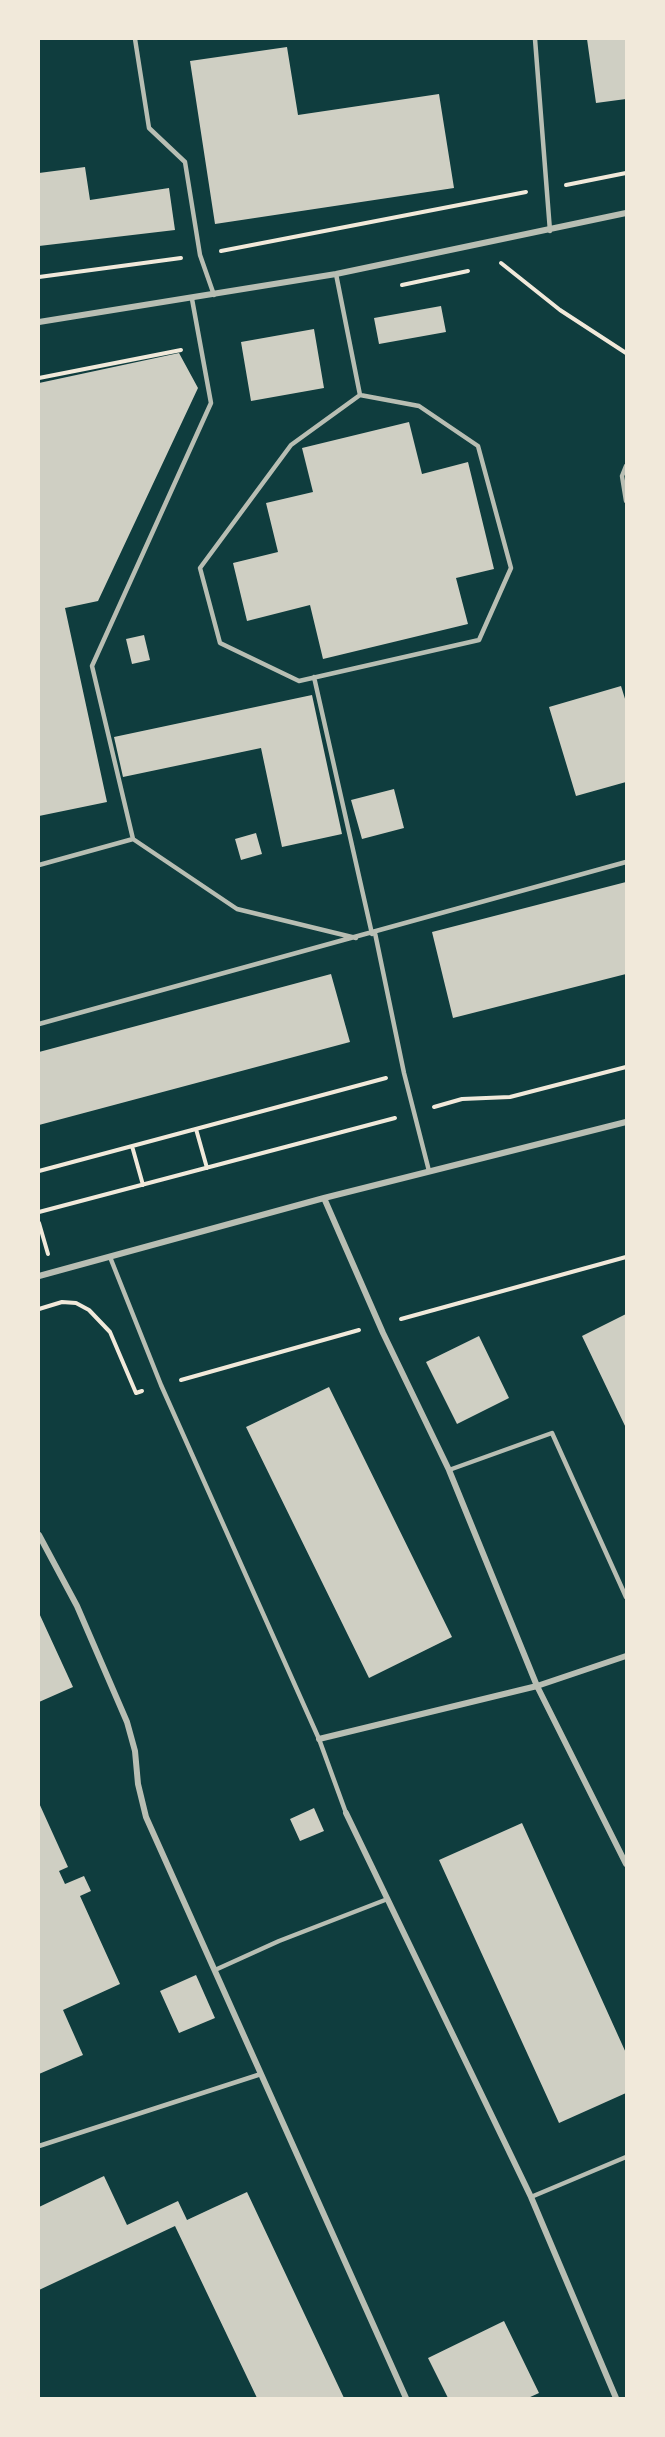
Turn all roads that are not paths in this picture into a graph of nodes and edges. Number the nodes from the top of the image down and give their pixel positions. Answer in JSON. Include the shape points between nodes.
{"nodes":[{"id":1,"x":135,"y":39,"type":"edge"},
{"id":2,"x":535,"y":39,"type":"edge"},
{"id":3,"x":626,"y":213,"type":"edge"},
{"id":4,"x":549,"y":231,"type":"junction"},
{"id":5,"x":336,"y":274,"type":"junction"},
{"id":6,"x":214,"y":295,"type":"junction"},
{"id":7,"x":192,"y":299,"type":"junction"},
{"id":8,"x":39,"y":322,"type":"edge"},
{"id":9,"x":360,"y":395,"type":"junction"},
{"id":10,"x":626,"y":466,"type":"edge"},
{"id":11,"x":626,"y":501,"type":"edge"},
{"id":12,"x":314,"y":677,"type":"junction"},
{"id":13,"x":133,"y":839,"type":"junction"},
{"id":14,"x":626,"y":862,"type":"edge"},
{"id":15,"x":39,"y":865,"type":"edge"},
{"id":16,"x":374,"y":934,"type":"junction"},
{"id":17,"x":357,"y":938,"type":"junction"},
{"id":18,"x":39,"y":1023,"type":"edge"},
{"id":19,"x":626,"y":1122,"type":"edge"},
{"id":20,"x":429,"y":1171,"type":"junction"},
{"id":21,"x":324,"y":1198,"type":"junction"},
{"id":22,"x":110,"y":1257,"type":"junction"},
{"id":23,"x":39,"y":1276,"type":"edge"},
{"id":24,"x":449,"y":1470,"type":"junction"},
{"id":25,"x":39,"y":1534,"type":"edge"},
{"id":26,"x":626,"y":1597,"type":"edge"},
{"id":27,"x":626,"y":1656,"type":"edge"},
{"id":28,"x":537,"y":1686,"type":"junction"},
{"id":29,"x":319,"y":1739,"type":"junction"},
{"id":30,"x":346,"y":1813,"type":"joint"},
{"id":31,"x":626,"y":1864,"type":"edge"},
{"id":32,"x":385,"y":1900,"type":"junction"},
{"id":33,"x":215,"y":1970,"type":"junction"},
{"id":34,"x":261,"y":2074,"type":"junction"},
{"id":35,"x":39,"y":2146,"type":"edge"},
{"id":36,"x":626,"y":2157,"type":"edge"},
{"id":37,"x":531,"y":2197,"type":"junction"},
{"id":38,"x":406,"y":2398,"type":"edge"},
{"id":39,"x":616,"y":2398,"type":"edge"}],
"edges":[{"from":1,"to":6,"type":"lane","via":[[149,128],[185,162],[200,255]]},
{"from":2,"to":4,"type":"lane"},
{"from":3,"to":4,"type":"street"},
{"from":4,"to":5,"type":"street"},
{"from":5,"to":6,"type":"street"},
{"from":5,"to":9,"type":"lane"},
{"from":6,"to":7,"type":"street"},
{"from":7,"to":8,"type":"street"},
{"from":7,"to":13,"type":"lane","via":[[211,403],[92,666]]},
{"from":9,"to":12,"type":"lane","via":[[291,445],[200,568],[220,643],[299,681]]},
{"from":9,"to":12,"type":"lane","via":[[419,406],[478,446],[511,568],[479,640]]},
{"from":10,"to":11,"type":"lane","via":[[622,476]]},
{"from":12,"to":16,"type":"lane"},
{"from":13,"to":15,"type":"lane"},
{"from":13,"to":17,"type":"lane","via":[[237,909]]},
{"from":14,"to":16,"type":"lane"},
{"from":16,"to":17,"type":"lane"},
{"from":16,"to":20,"type":"lane"},
{"from":17,"to":18,"type":"lane"},
{"from":19,"to":20,"type":"street"},
{"from":20,"to":21,"type":"street"},
{"from":21,"to":22,"type":"street"},
{"from":21,"to":24,"type":"street"},
{"from":22,"to":23,"type":"street"},
{"from":22,"to":29,"type":"lane","via":[[161,1385]]},
{"from":24,"to":26,"type":"lane","via":[[552,1433]]},
{"from":24,"to":28,"type":"street"},
{"from":25,"to":33,"type":"street","via":[[77,1606],[127,1722],[146,1817]]},
{"from":27,"to":28,"type":"street"},
{"from":28,"to":29,"type":"street"},
{"from":28,"to":31,"type":"street"},
{"from":29,"to":30,"type":"lane"},
{"from":30,"to":32,"type":"street"},
{"from":32,"to":33,"type":"lane"},
{"from":32,"to":37,"type":"street"},
{"from":33,"to":34,"type":"street"},
{"from":34,"to":35,"type":"lane"},
{"from":34,"to":38,"type":"street"},
{"from":36,"to":37,"type":"lane"},
{"from":37,"to":39,"type":"street"}]}
